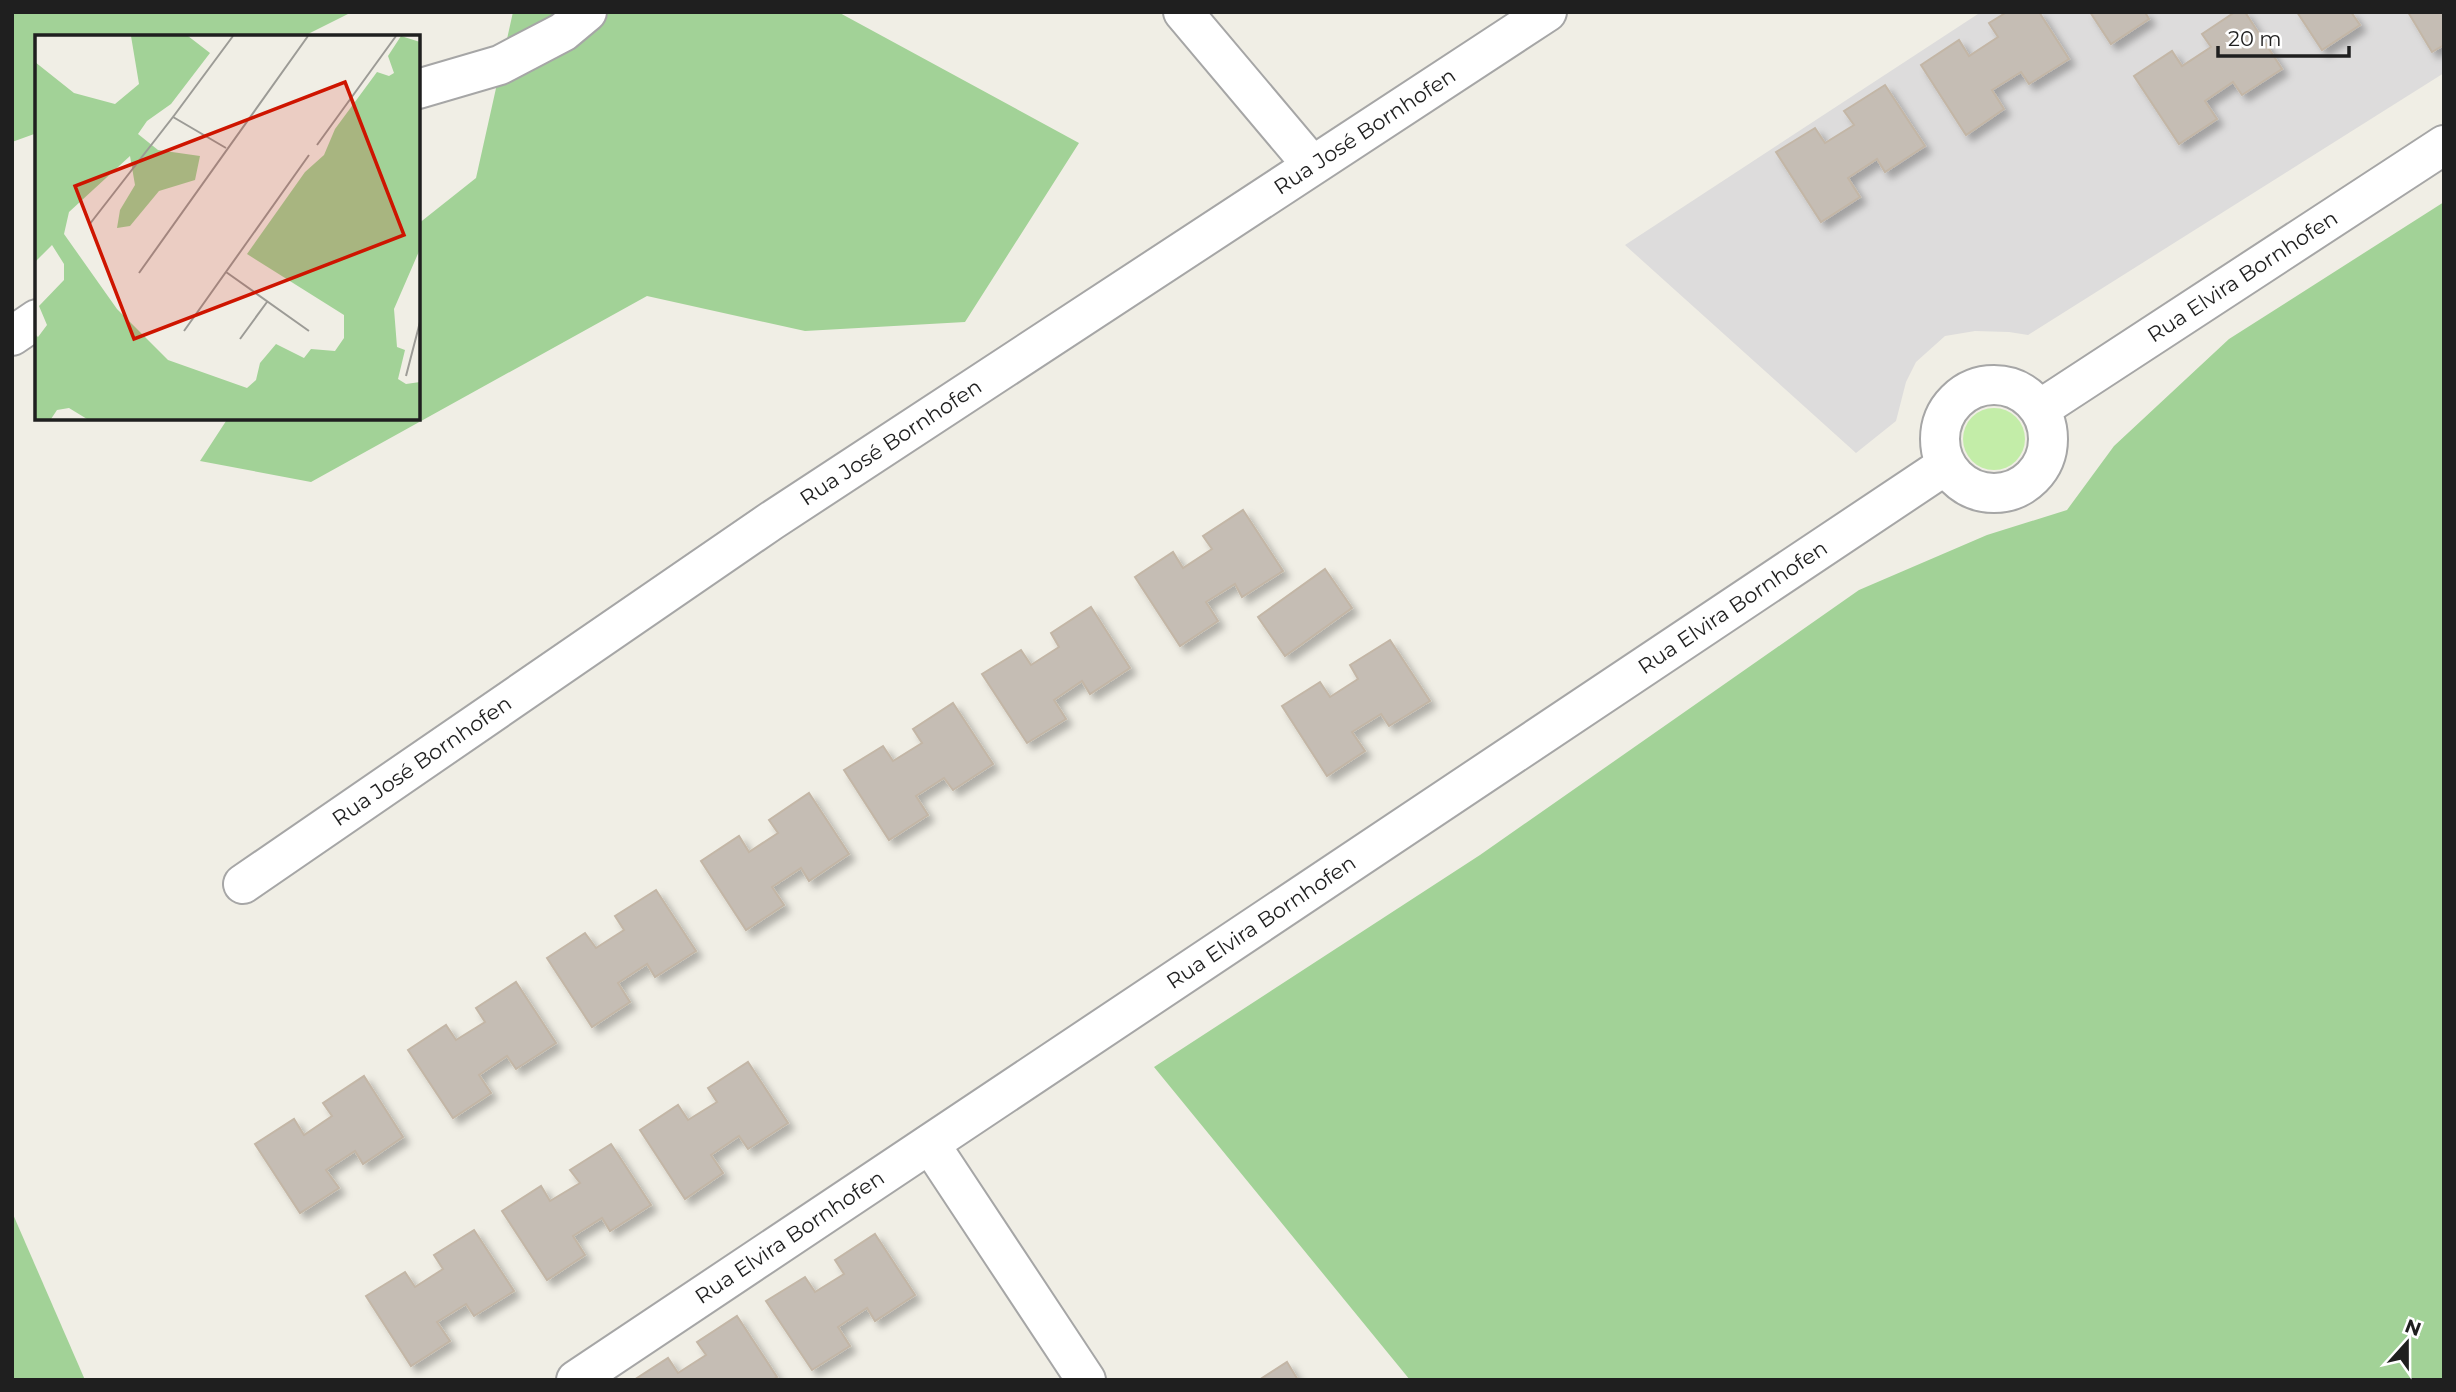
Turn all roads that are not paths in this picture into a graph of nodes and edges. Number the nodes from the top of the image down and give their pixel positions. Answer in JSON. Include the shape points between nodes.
{"nodes":[{"id":1,"x":587,"y":12,"type":"edge"},
{"id":2,"x":1183,"y":12,"type":"edge"},
{"id":3,"x":1547,"y":12,"type":"edge"},
{"id":4,"x":420,"y":88,"type":"edge"},
{"id":5,"x":2444,"y":145,"type":"edge"},
{"id":6,"x":1312,"y":165,"type":"junction"},
{"id":7,"x":35,"y":320,"type":"edge"},
{"id":8,"x":12,"y":336,"type":"edge"},
{"id":9,"x":2040,"y":409,"type":"junction"},
{"id":10,"x":1946,"y":466,"type":"junction"},
{"id":11,"x":243,"y":884,"type":"dead end"},
{"id":12,"x":930,"y":1144,"type":"junction"},
{"id":13,"x":576,"y":1380,"type":"edge"},
{"id":14,"x":1086,"y":1380,"type":"edge"}],
"edges":[{"from":1,"to":4,"type":"street","via":[[563,32],[500,65]]},
{"from":2,"to":6,"type":"street"},
{"from":3,"to":6,"type":"street","name":"Rua José Bornhofen"},
{"from":5,"to":9,"type":"street","name":"Rua Elvira Bornhofen"},
{"from":6,"to":11,"type":"street","name":"Rua José Bornhofen","via":[[771,521]]},
{"from":7,"to":8,"type":"street"},
{"from":9,"to":10,"type":"street","via":[[2025,394],[2006,385],[1984,385],[1965,392],[1950,406],[1941,425],[1940,446]]},
{"from":9,"to":10,"type":"street","via":[[2048,429],[2048,450],[2039,471],[2023,486],[2002,493],[1980,492],[1961,482]]},
{"from":10,"to":12,"type":"street","name":"Rua Elvira Bornhofen"},
{"from":12,"to":13,"type":"street","name":"Rua Elvira Bornhofen"},
{"from":12,"to":14,"type":"street"}]}
